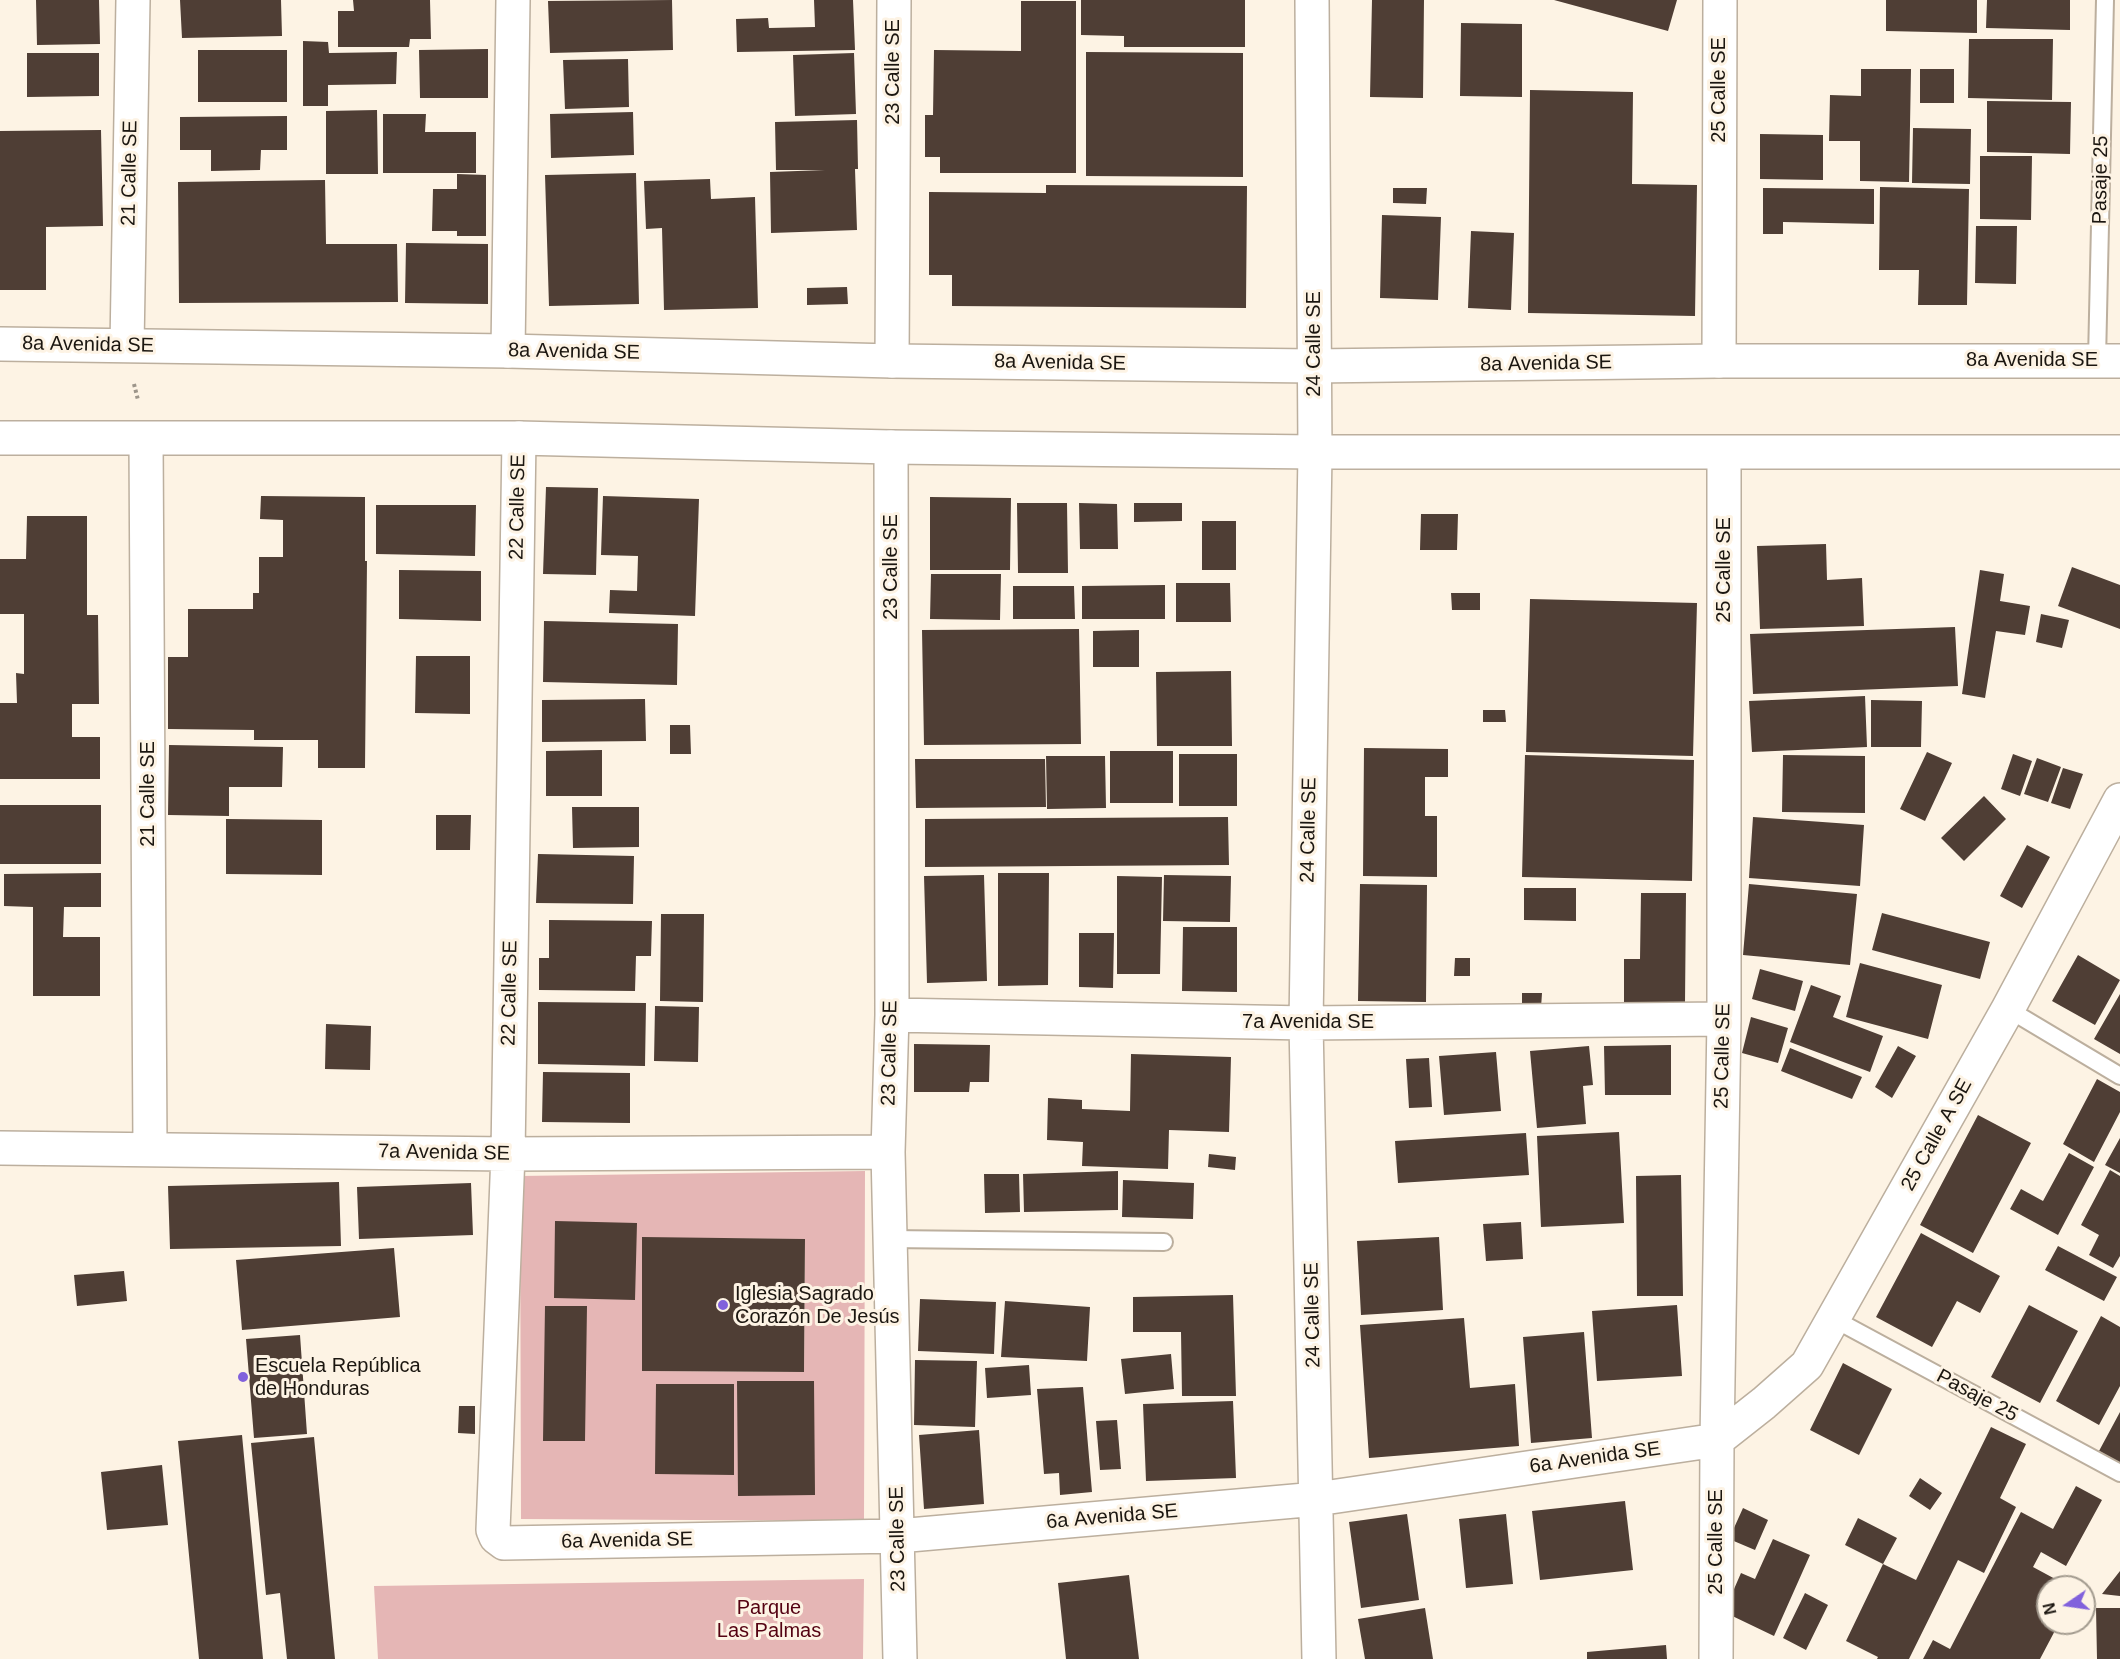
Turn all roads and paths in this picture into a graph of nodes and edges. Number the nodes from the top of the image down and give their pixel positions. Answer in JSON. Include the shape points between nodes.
{"nodes":[{"id":1,"x":133,"y":0,"type":"edge"},
{"id":2,"x":513,"y":0,"type":"edge"},
{"id":3,"x":894,"y":0,"type":"edge"},
{"id":4,"x":1312,"y":0,"type":"edge"},
{"id":5,"x":1719,"y":0,"type":"edge"},
{"id":6,"x":2105,"y":0,"type":"edge"},
{"id":7,"x":0,"y":344,"type":"edge"},
{"id":8,"x":127,"y":345,"type":"junction"},
{"id":9,"x":508,"y":351,"type":"junction"},
{"id":10,"x":892,"y":360,"type":"junction"},
{"id":11,"x":1719,"y":360,"type":"junction"},
{"id":12,"x":2109,"y":361,"type":"edge"},
{"id":13,"x":1313,"y":366,"type":"junction"},
{"id":14,"x":0,"y":438,"type":"edge"},
{"id":15,"x":519,"y":438,"type":"junction"},
{"id":16,"x":146,"y":439,"type":"junction"},
{"id":17,"x":891,"y":447,"type":"junction"},
{"id":18,"x":1315,"y":452,"type":"junction"},
{"id":19,"x":2120,"y":452,"type":"edge"},
{"id":20,"x":1724,"y":453,"type":"junction"},
{"id":21,"x":2120,"y":800,"type":"edge"},
{"id":22,"x":2008,"y":1009,"type":"junction"},
{"id":23,"x":892,"y":1015,"type":"junction"},
{"id":24,"x":1724,"y":1019,"type":"junction"},
{"id":25,"x":1306,"y":1023,"type":"junction"},
{"id":26,"x":2120,"y":1076,"type":"edge"},
{"id":27,"x":0,"y":1148,"type":"edge"},
{"id":28,"x":150,"y":1149,"type":"junction"},
{"id":29,"x":888,"y":1152,"type":"junction"},
{"id":30,"x":507,"y":1154,"type":"junction"},
{"id":31,"x":890,"y":1239,"type":"junction"},
{"id":32,"x":1164,"y":1242,"type":"dead end"},
{"id":33,"x":1834,"y":1319,"type":"junction"},
{"id":34,"x":1717,"y":1440,"type":"junction"},
{"id":35,"x":2120,"y":1473,"type":"edge"},
{"id":36,"x":1317,"y":1499,"type":"junction"},
{"id":37,"x":898,"y":1536,"type":"junction"},
{"id":38,"x":504,"y":1543,"type":"joint"},
{"id":39,"x":900,"y":1659,"type":"edge"},
{"id":40,"x":1319,"y":1659,"type":"edge"},
{"id":41,"x":1716,"y":1659,"type":"edge"}],
"edges":[{"from":1,"to":8,"type":"street","name":"21 Calle SE"},
{"from":2,"to":9,"type":"street"},
{"from":3,"to":10,"type":"street","name":"23 Calle SE"},
{"from":4,"to":13,"type":"street","name":"24 Calle SE"},
{"from":5,"to":11,"type":"street","name":"25 Calle SE"},
{"from":6,"to":12,"type":"lane","name":"Pasaje 25"},
{"from":7,"to":8,"type":"street","name":"8a Avenida SE"},
{"from":8,"to":9,"type":"street","name":"8a Avenida SE"},
{"from":8,"to":16,"type":"path"},
{"from":9,"to":10,"type":"street","name":"8a Avenida SE"},
{"from":10,"to":13,"type":"street","name":"8a Avenida SE"},
{"from":11,"to":12,"type":"street","name":"8a Avenida SE"},
{"from":11,"to":13,"type":"street","name":"8a Avenida SE"},
{"from":13,"to":18,"type":"street","name":"24 Calle SE"},
{"from":14,"to":16,"type":"street"},
{"from":15,"to":16,"type":"street"},
{"from":15,"to":17,"type":"street"},
{"from":15,"to":30,"type":"street","name":"22 Calle SE"},
{"from":16,"to":28,"type":"street","name":"21 Calle SE"},
{"from":17,"to":18,"type":"street"},
{"from":17,"to":23,"type":"street","name":"23 Calle SE"},
{"from":18,"to":20,"type":"street"},
{"from":18,"to":25,"type":"street","name":"24 Calle SE"},
{"from":19,"to":20,"type":"street"},
{"from":20,"to":24,"type":"street","name":"25 Calle SE"},
{"from":21,"to":22,"type":"street","name":"25 Calle A SE"},
{"from":22,"to":26,"type":"lane"},
{"from":22,"to":33,"type":"street","name":"25 Calle A SE"},
{"from":23,"to":25,"type":"street","name":"7a Avenida SE"},
{"from":23,"to":29,"type":"street","name":"23 Calle SE"},
{"from":24,"to":25,"type":"street","name":"7a Avenida SE"},
{"from":24,"to":34,"type":"street","name":"25 Calle SE"},
{"from":25,"to":36,"type":"street","name":"24 Calle SE"},
{"from":27,"to":28,"type":"street","name":"7a Avenida SE"},
{"from":28,"to":30,"type":"street","name":"7a Avenida SE"},
{"from":29,"to":30,"type":"street","name":"7a Avenida SE"},
{"from":29,"to":31,"type":"street","name":"23 Calle SE"},
{"from":30,"to":38,"type":"street","name":"22 Calle SE","via":[[493,1530]]},
{"from":31,"to":32,"type":"lane"},
{"from":31,"to":37,"type":"street","name":"23 Calle SE"},
{"from":33,"to":34,"type":"street","name":"25 Calle A SE","via":[[1807,1365]]},
{"from":33,"to":35,"type":"lane","name":"Pasaje 25"},
{"from":34,"to":36,"type":"street","name":"6a Avenida SE"},
{"from":34,"to":41,"type":"street","name":"25 Calle SE"},
{"from":36,"to":37,"type":"street","name":"6a Avenida SE"},
{"from":36,"to":40,"type":"street","name":"24 Calle SE"},
{"from":37,"to":38,"type":"street","name":"6a Avenida SE"},
{"from":37,"to":39,"type":"street","name":"23 Calle SE"}]}
